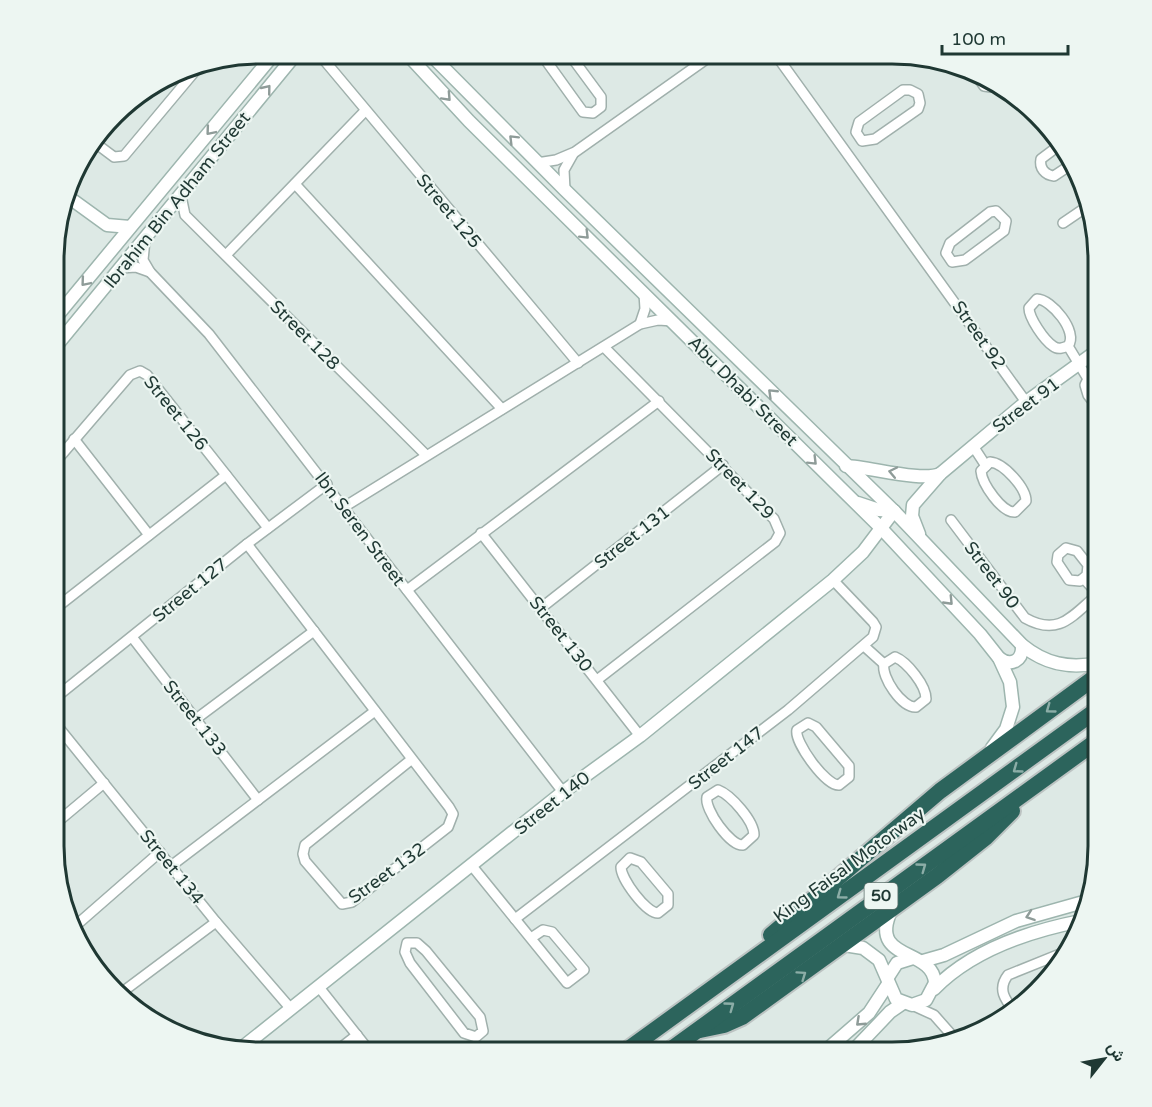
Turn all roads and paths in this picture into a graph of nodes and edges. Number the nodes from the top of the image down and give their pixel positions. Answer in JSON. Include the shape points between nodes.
{"nodes":[{"id":1,"x":266,"y":64,"type":"edge"},
{"id":2,"x":290,"y":64,"type":"edge"},
{"id":3,"x":325,"y":64,"type":"edge"},
{"id":4,"x":416,"y":64,"type":"edge"},
{"id":5,"x":440,"y":64,"type":"edge"},
{"id":6,"x":549,"y":64,"type":"edge"},
{"id":7,"x":577,"y":64,"type":"edge"},
{"id":8,"x":698,"y":65,"type":"edge"},
{"id":9,"x":784,"y":65,"type":"edge"},
{"id":10,"x":190,"y":77,"type":"edge"},
{"id":11,"x":481,"y":106,"type":"junction"},
{"id":12,"x":365,"y":111,"type":"junction"},
{"id":13,"x":598,"y":111,"type":"junction"},
{"id":14,"x":469,"y":121,"type":"junction"},
{"id":15,"x":610,"y":128,"type":"junction"},
{"id":16,"x":858,"y":136,"type":"junction"},
{"id":17,"x":100,"y":147,"type":"edge"},
{"id":18,"x":844,"y":148,"type":"junction"},
{"id":19,"x":1053,"y":150,"type":"edge"},
{"id":20,"x":575,"y":152,"type":"junction"},
{"id":21,"x":537,"y":163,"type":"junction"},
{"id":22,"x":1065,"y":169,"type":"edge"},
{"id":23,"x":295,"y":184,"type":"junction"},
{"id":24,"x":565,"y":190,"type":"junction"},
{"id":25,"x":181,"y":196,"type":"junction"},
{"id":26,"x":74,"y":201,"type":"edge"},
{"id":27,"x":1081,"y":211,"type":"edge"},
{"id":28,"x":185,"y":215,"type":"junction"},
{"id":29,"x":164,"y":216,"type":"junction"},
{"id":30,"x":1063,"y":223,"type":"dead end"},
{"id":31,"x":107,"y":225,"type":"junction"},
{"id":32,"x":130,"y":227,"type":"junction"},
{"id":33,"x":145,"y":240,"type":"junction"},
{"id":34,"x":110,"y":252,"type":"junction"},
{"id":35,"x":226,"y":255,"type":"junction"},
{"id":36,"x":948,"y":257,"type":"junction"},
{"id":37,"x":121,"y":268,"type":"junction"},
{"id":38,"x":932,"y":268,"type":"junction"},
{"id":39,"x":150,"y":272,"type":"junction"},
{"id":40,"x":644,"y":293,"type":"junction"},
{"id":41,"x":64,"y":307,"type":"edge"},
{"id":42,"x":673,"y":321,"type":"junction"},
{"id":43,"x":640,"y":324,"type":"junction"},
{"id":44,"x":64,"y":336,"type":"edge"},
{"id":45,"x":1068,"y":346,"type":"junction"},
{"id":46,"x":604,"y":347,"type":"junction"},
{"id":47,"x":1087,"y":359,"type":"edge"},
{"id":48,"x":578,"y":363,"type":"junction"},
{"id":49,"x":1080,"y":365,"type":"junction"},
{"id":50,"x":1087,"y":371,"type":"edge"},
{"id":51,"x":659,"y":401,"type":"junction"},
{"id":52,"x":1026,"y":402,"type":"junction"},
{"id":53,"x":502,"y":409,"type":"junction"},
{"id":54,"x":74,"y":439,"type":"junction"},
{"id":55,"x":973,"y":446,"type":"junction"},
{"id":56,"x":64,"y":451,"type":"edge"},
{"id":57,"x":426,"y":455,"type":"junction"},
{"id":58,"x":723,"y":465,"type":"junction"},
{"id":59,"x":846,"y":466,"type":"junction"},
{"id":60,"x":986,"y":466,"type":"junction"},
{"id":61,"x":940,"y":474,"type":"junction"},
{"id":62,"x":225,"y":475,"type":"junction"},
{"id":63,"x":327,"y":484,"type":"junction"},
{"id":64,"x":851,"y":499,"type":"junction"},
{"id":65,"x":344,"y":507,"type":"junction"},
{"id":66,"x":894,"y":512,"type":"junction"},
{"id":67,"x":951,"y":520,"type":"dead end"},
{"id":68,"x":880,"y":527,"type":"junction"},
{"id":69,"x":268,"y":528,"type":"junction"},
{"id":70,"x":482,"y":533,"type":"junction"},
{"id":71,"x":149,"y":535,"type":"junction"},
{"id":72,"x":917,"y":536,"type":"junction"},
{"id":73,"x":247,"y":544,"type":"junction"},
{"id":74,"x":899,"y":549,"type":"junction"},
{"id":75,"x":863,"y":552,"type":"junction"},
{"id":76,"x":1084,"y":579,"type":"dead end"},
{"id":77,"x":832,"y":580,"type":"junction"},
{"id":78,"x":1087,"y":582,"type":"edge"},
{"id":79,"x":407,"y":590,"type":"junction"},
{"id":80,"x":65,"y":601,"type":"edge"},
{"id":81,"x":1087,"y":604,"type":"edge"},
{"id":82,"x":541,"y":608,"type":"junction"},
{"id":83,"x":314,"y":631,"type":"junction"},
{"id":84,"x":132,"y":637,"type":"junction"},
{"id":85,"x":1022,"y":645,"type":"junction"},
{"id":86,"x":864,"y":646,"type":"junction"},
{"id":87,"x":999,"y":658,"type":"junction"},
{"id":88,"x":884,"y":664,"type":"junction"},
{"id":89,"x":1087,"y":666,"type":"edge"},
{"id":90,"x":597,"y":680,"type":"junction"},
{"id":91,"x":1087,"y":683,"type":"edge"},
{"id":92,"x":65,"y":690,"type":"edge"},
{"id":93,"x":788,"y":710,"type":"junction"},
{"id":94,"x":375,"y":711,"type":"junction"},
{"id":95,"x":1087,"y":717,"type":"edge"},
{"id":96,"x":196,"y":720,"type":"junction"},
{"id":97,"x":800,"y":727,"type":"junction"},
{"id":98,"x":65,"y":735,"type":"edge"},
{"id":99,"x":640,"y":736,"type":"junction"},
{"id":100,"x":1087,"y":748,"type":"edge"},
{"id":101,"x":988,"y":754,"type":"junction"},
{"id":102,"x":412,"y":759,"type":"junction"},
{"id":103,"x":700,"y":778,"type":"junction"},
{"id":104,"x":104,"y":783,"type":"junction"},
{"id":105,"x":1029,"y":789,"type":"junction"},
{"id":106,"x":563,"y":792,"type":"junction"},
{"id":107,"x":711,"y":794,"type":"junction"},
{"id":108,"x":258,"y":800,"type":"junction"},
{"id":109,"x":65,"y":816,"type":"edge"},
{"id":110,"x":613,"y":846,"type":"junction"},
{"id":111,"x":160,"y":852,"type":"junction"},
{"id":112,"x":626,"y":862,"type":"junction"},
{"id":113,"x":171,"y":866,"type":"junction"},
{"id":114,"x":472,"y":866,"type":"junction"},
{"id":115,"x":1079,"y":903,"type":"edge"},
{"id":116,"x":891,"y":911,"type":"junction"},
{"id":117,"x":515,"y":919,"type":"junction"},
{"id":118,"x":80,"y":922,"type":"edge"},
{"id":119,"x":216,"y":922,"type":"junction"},
{"id":120,"x":1072,"y":924,"type":"edge"},
{"id":121,"x":395,"y":925,"type":"junction"},
{"id":122,"x":531,"y":938,"type":"junction"},
{"id":123,"x":407,"y":943,"type":"junction"},
{"id":124,"x":844,"y":945,"type":"junction"},
{"id":125,"x":1055,"y":956,"type":"edge"},
{"id":126,"x":918,"y":959,"type":"junction"},
{"id":127,"x":729,"y":975,"type":"junction"},
{"id":128,"x":888,"y":981,"type":"junction"},
{"id":129,"x":318,"y":986,"type":"junction"},
{"id":130,"x":126,"y":989,"type":"edge"},
{"id":131,"x":932,"y":992,"type":"junction"},
{"id":132,"x":1009,"y":1003,"type":"edge"},
{"id":133,"x":907,"y":1004,"type":"junction"},
{"id":134,"x":291,"y":1009,"type":"junction"},
{"id":135,"x":940,"y":1021,"type":"junction"},
{"id":136,"x":696,"y":1030,"type":"junction"},
{"id":137,"x":951,"y":1033,"type":"edge"},
{"id":138,"x":357,"y":1035,"type":"junction"},
{"id":139,"x":249,"y":1042,"type":"edge"},
{"id":140,"x":349,"y":1042,"type":"edge"},
{"id":141,"x":362,"y":1042,"type":"edge"},
{"id":142,"x":637,"y":1042,"type":"edge"},
{"id":143,"x":680,"y":1042,"type":"edge"},
{"id":144,"x":836,"y":1042,"type":"edge"},
{"id":145,"x":863,"y":1042,"type":"edge"}],
"edges":[{"from":1,"to":32,"type":"street","name":"Ibrahim Bin Adham Street","one_way":true},
{"from":25,"to":2,"type":"street","name":"Ibrahim Bin Adham Street","one_way":true},
{"from":3,"to":12,"type":"street","name":"Street 125"},
{"from":4,"to":14,"type":"street","name":"Abu Dhabi Street","one_way":true},
{"from":5,"to":11,"type":"street","name":"Abu Dhabi Street"},
{"from":6,"to":13,"type":"street","via":[[583,111]]},
{"from":7,"to":13,"type":"street","via":[[602,97]]},
{"from":8,"to":15,"type":"street"},
{"from":9,"to":18,"type":"street","name":"Street 92"},
{"from":10,"to":17,"type":"street","via":[[124,156],[114,157]]},
{"from":11,"to":14,"type":"street","via":[[469,112]]},
{"from":21,"to":11,"type":"street","name":"Abu Dhabi Street","one_way":true},
{"from":12,"to":23,"type":"street"},
{"from":12,"to":48,"type":"street","name":"Street 125"},
{"from":13,"to":15,"type":"street"},
{"from":14,"to":40,"type":"street","name":"Abu Dhabi Street","one_way":true},
{"from":15,"to":20,"type":"street"},
{"from":16,"to":16,"type":"street","via":[[869,142],[918,109],[918,94],[903,90],[860,122]]},
{"from":16,"to":18,"type":"street"},
{"from":18,"to":38,"type":"street","name":"Street 92"},
{"from":19,"to":22,"type":"street","via":[[1041,159],[1043,170],[1054,176]]},
{"from":20,"to":21,"type":"street"},
{"from":20,"to":24,"type":"street","via":[[564,170]]},
{"from":21,"to":24,"type":"street","name":"Abu Dhabi Street"},
{"from":23,"to":35,"type":"street"},
{"from":23,"to":53,"type":"street"},
{"from":59,"to":24,"type":"street","name":"Abu Dhabi Street","one_way":true},
{"from":25,"to":28,"type":"street"},
{"from":25,"to":29,"type":"street","name":"Ibrahim Bin Adham Street"},
{"from":26,"to":31,"type":"street"},
{"from":27,"to":30,"type":"street"},
{"from":28,"to":29,"type":"street"},
{"from":28,"to":35,"type":"street","name":"Street 128"},
{"from":29,"to":33,"type":"street","name":"Ibrahim Bin Adham Street"},
{"from":31,"to":32,"type":"street"},
{"from":31,"to":34,"type":"street"},
{"from":32,"to":34,"type":"street","name":"Ibrahim Bin Adham Street"},
{"from":33,"to":37,"type":"street","name":"Ibrahim Bin Adham Street"},
{"from":33,"to":39,"type":"street","via":[[143,260]]},
{"from":34,"to":41,"type":"street","name":"Ibrahim Bin Adham Street","one_way":true},
{"from":35,"to":57,"type":"street","name":"Street 128"},
{"from":36,"to":36,"type":"street","via":[[959,263],[973,254],[1004,231],[1004,216],[990,212],[950,243]]},
{"from":36,"to":38,"type":"street"},
{"from":37,"to":39,"type":"street","via":[[136,267]]},
{"from":37,"to":44,"type":"street","name":"Ibrahim Bin Adham Street"},
{"from":38,"to":52,"type":"street","name":"Street 92"},
{"from":39,"to":63,"type":"street","name":"Ibn Seren Street","via":[[209,334]]},
{"from":40,"to":42,"type":"street","name":"Abu Dhabi Street"},
{"from":40,"to":43,"type":"street","via":[[645,309]]},
{"from":42,"to":43,"type":"street"},
{"from":42,"to":64,"type":"street","name":"Abu Dhabi Street","one_way":true},
{"from":43,"to":46,"type":"street"},
{"from":45,"to":45,"type":"street","name":"Street 91","via":[[1071,332],[1054,309],[1044,299],[1032,301],[1029,312],[1053,346]]},
{"from":45,"to":49,"type":"street","name":"Street 91"},
{"from":46,"to":48,"type":"street"},
{"from":46,"to":51,"type":"street","name":"Street 129"},
{"from":47,"to":49,"type":"street","name":"Street 91"},
{"from":48,"to":53,"type":"street"},
{"from":49,"to":50,"type":"street","name":"Street 91"},
{"from":49,"to":52,"type":"street","name":"Street 91"},
{"from":51,"to":58,"type":"street","name":"Street 129"},
{"from":51,"to":70,"type":"street"},
{"from":52,"to":55,"type":"street","name":"Street 91"},
{"from":53,"to":57,"type":"street"},
{"from":54,"to":56,"type":"street","name":"Street 126"},
{"from":54,"to":62,"type":"street","name":"Street 126","via":[[130,375],[140,371]]},
{"from":54,"to":71,"type":"street"},
{"from":55,"to":60,"type":"street","name":"Street 91"},
{"from":55,"to":61,"type":"street","name":"Street 91"},
{"from":57,"to":65,"type":"street"},
{"from":58,"to":82,"type":"street","name":"Street 131"},
{"from":58,"to":90,"type":"street","name":"Street 129","via":[[778,523],[778,538]]},
{"from":61,"to":59,"type":"street","one_way":true,"via":[[921,478]]},
{"from":59,"to":66,"type":"street","name":"Abu Dhabi Street"},
{"from":60,"to":60,"type":"street","name":"Street 91","via":[[981,471],[984,482],[1005,510],[1015,512],[1026,501],[1025,493],[1001,465],[993,462]]},
{"from":61,"to":72,"type":"street","name":"Street 91","via":[[913,505]]},
{"from":62,"to":69,"type":"street","name":"Street 126"},
{"from":62,"to":71,"type":"street"},
{"from":63,"to":65,"type":"street","name":"Ibn Seren Street"},
{"from":63,"to":69,"type":"street","name":"Street 127"},
{"from":64,"to":66,"type":"street"},
{"from":64,"to":68,"type":"street","name":"Abu Dhabi Street"},
{"from":65,"to":79,"type":"street","name":"Ibn Seren Street"},
{"from":66,"to":68,"type":"street","name":"Street 140"},
{"from":66,"to":72,"type":"street","name":"Abu Dhabi Street"},
{"from":67,"to":81,"type":"street","name":"Street 90","via":[[1024,618],[1040,626],[1054,626]]},
{"from":68,"to":72,"type":"street","via":[[901,527]]},
{"from":68,"to":74,"type":"street","name":"Abu Dhabi Street"},
{"from":68,"to":75,"type":"street","name":"Street 140"},
{"from":69,"to":73,"type":"street","name":"Street 127"},
{"from":70,"to":79,"type":"street"},
{"from":70,"to":82,"type":"street","name":"Street 130"},
{"from":71,"to":80,"type":"street"},
{"from":72,"to":85,"type":"street","name":"Abu Dhabi Street"},
{"from":73,"to":83,"type":"street","name":"Street 132"},
{"from":73,"to":84,"type":"street","name":"Street 127"},
{"from":74,"to":75,"type":"street","via":[[883,546]]},
{"from":74,"to":87,"type":"street","name":"Abu Dhabi Street","one_way":true},
{"from":75,"to":77,"type":"street","name":"Street 140"},
{"from":76,"to":78,"type":"street","name":"Street 90"},
{"from":77,"to":86,"type":"street","via":[[873,622],[875,634]]},
{"from":77,"to":99,"type":"street","name":"Street 140"},
{"from":79,"to":106,"type":"street","name":"Ibn Seren Street"},
{"from":82,"to":90,"type":"street","name":"Street 130"},
{"from":83,"to":94,"type":"street","name":"Street 132"},
{"from":83,"to":96,"type":"street"},
{"from":84,"to":92,"type":"street","name":"Street 127"},
{"from":84,"to":96,"type":"street","name":"Street 133"},
{"from":85,"to":87,"type":"street","via":[[1016,661],[1008,663]]},
{"from":85,"to":89,"type":"street","name":"Abu Dhabi Street","via":[[1059,665]]},
{"from":86,"to":88,"type":"street"},
{"from":86,"to":93,"type":"street","name":"Street 147"},
{"from":87,"to":101,"type":"street","name":"Abu Dhabi Street","via":[[1010,682],[1013,708],[1006,729]]},
{"from":88,"to":88,"type":"street","via":[[885,677],[907,705],[913,708],[925,701],[925,690],[903,661],[892,657]]},
{"from":90,"to":99,"type":"street","name":"Street 130"},
{"from":91,"to":101,"type":"highway","one_way":true},
{"from":93,"to":97,"type":"street"},
{"from":93,"to":103,"type":"street","name":"Street 147"},
{"from":94,"to":102,"type":"street","name":"Street 132"},
{"from":94,"to":108,"type":"street"},
{"from":95,"to":127,"type":"highway","name":"King Faisal Motorway","number":"50","one_way":true},
{"from":96,"to":108,"type":"street","name":"Street 133"},
{"from":97,"to":97,"type":"street","via":[[796,733],[798,743],[830,783],[839,785],[849,777],[849,766],[816,727],[808,723]]},
{"from":98,"to":104,"type":"street","name":"Street 134"},
{"from":99,"to":106,"type":"street","name":"Street 140"},
{"from":100,"to":105,"type":"highway","number":"50"},
{"from":101,"to":127,"type":"highway","via":[[830,882]]},
{"from":102,"to":102,"type":"street","name":"Street 132","via":[[304,845],[305,861],[342,904],[350,904],[451,824],[452,810]]},
{"from":103,"to":107,"type":"street"},
{"from":103,"to":110,"type":"street","name":"Street 147"},
{"from":104,"to":109,"type":"street"},
{"from":104,"to":111,"type":"street","name":"Street 134"},
{"from":105,"to":116,"type":"highway","via":[[985,838]]},
{"from":136,"to":105,"type":"highway","number":"50","one_way":true},
{"from":106,"to":114,"type":"street","name":"Street 140"},
{"from":107,"to":107,"type":"street","via":[[706,800],[708,810],[734,843],[742,845],[754,835],[753,826],[726,794],[718,790]]},
{"from":108,"to":113,"type":"street"},
{"from":110,"to":112,"type":"street"},
{"from":110,"to":117,"type":"street","name":"Street 147"},
{"from":111,"to":113,"type":"street","name":"Street 134"},
{"from":111,"to":118,"type":"street"},
{"from":112,"to":112,"type":"street","via":[[621,867],[624,878],[648,911],[658,913],[668,905],[668,894],[641,862],[633,858]]},
{"from":113,"to":119,"type":"street","name":"Street 134"},
{"from":114,"to":117,"type":"street"},
{"from":114,"to":121,"type":"street","name":"Street 140"},
{"from":115,"to":126,"type":"street","one_way":true,"via":[[1016,921],[944,956]]},
{"from":116,"to":124,"type":"highway"},
{"from":116,"to":126,"type":"street","via":[[886,923],[890,943],[903,955]]},
{"from":117,"to":122,"type":"street"},
{"from":119,"to":130,"type":"street"},
{"from":119,"to":134,"type":"street","name":"Street 134"},
{"from":120,"to":131,"type":"street","via":[[1014,941],[961,967]]},
{"from":121,"to":123,"type":"street"},
{"from":121,"to":129,"type":"street","name":"Street 140"},
{"from":122,"to":122,"type":"street","via":[[567,983],[584,970],[552,932],[543,930]]},
{"from":123,"to":123,"type":"street","via":[[405,952],[410,963],[464,1033],[476,1037],[483,1031],[480,1017],[426,951],[417,943]]},
{"from":124,"to":128,"type":"street","via":[[872,953]]},
{"from":136,"to":124,"type":"highway","one_way":true,"via":[[742,1017]]},
{"from":125,"to":132,"type":"street","via":[[1012,972],[1005,979],[1002,988]]},
{"from":126,"to":128,"type":"street","via":[[897,963]]},
{"from":126,"to":131,"type":"street","via":[[935,976]]},
{"from":127,"to":142,"type":"highway","name":"King Faisal Motorway","number":"50"},
{"from":128,"to":133,"type":"street","via":[[891,992]]},
{"from":128,"to":144,"type":"street","one_way":true,"via":[[869,1013]]},
{"from":129,"to":134,"type":"street","name":"Street 140"},
{"from":129,"to":138,"type":"street"},
{"from":131,"to":133,"type":"street","via":[[921,1003]]},
{"from":131,"to":135,"type":"street"},
{"from":133,"to":135,"type":"street"},
{"from":133,"to":145,"type":"street","via":[[890,1012]]},
{"from":134,"to":139,"type":"street","name":"Street 140"},
{"from":135,"to":137,"type":"street"},
{"from":136,"to":143,"type":"highway","number":"50"},
{"from":138,"to":140,"type":"street"},
{"from":138,"to":141,"type":"street"}]}
